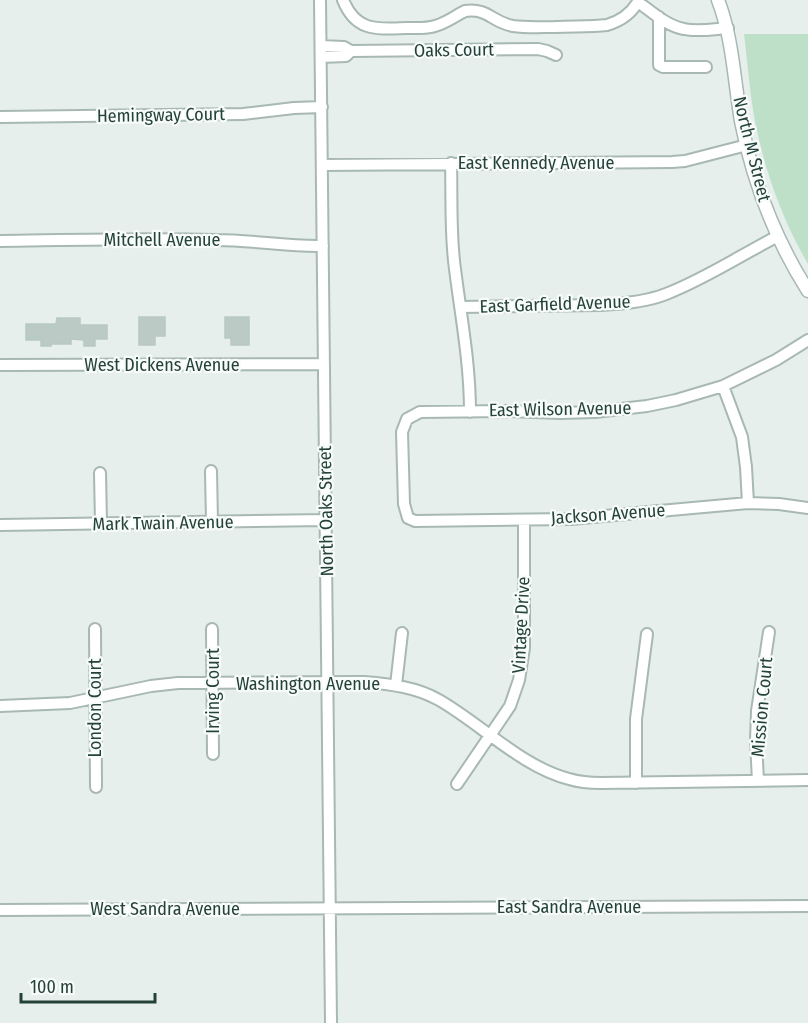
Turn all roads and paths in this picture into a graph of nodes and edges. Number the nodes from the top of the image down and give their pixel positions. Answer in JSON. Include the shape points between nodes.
{"nodes":[{"id":1,"x":320,"y":0,"type":"edge"},
{"id":2,"x":343,"y":0,"type":"edge"},
{"id":3,"x":718,"y":0,"type":"edge"},
{"id":4,"x":639,"y":1,"type":"edge"},
{"id":5,"x":658,"y":17,"type":"junction"},
{"id":6,"x":728,"y":28,"type":"junction"},
{"id":7,"x":321,"y":51,"type":"junction"},
{"id":8,"x":556,"y":55,"type":"dead end"},
{"id":9,"x":706,"y":67,"type":"dead end"},
{"id":10,"x":322,"y":107,"type":"junction"},
{"id":11,"x":0,"y":117,"type":"edge"},
{"id":12,"x":747,"y":145,"type":"junction"},
{"id":13,"x":451,"y":163,"type":"junction"},
{"id":14,"x":322,"y":165,"type":"junction"},
{"id":15,"x":778,"y":236,"type":"junction"},
{"id":16,"x":0,"y":241,"type":"edge"},
{"id":17,"x":323,"y":246,"type":"junction"},
{"id":18,"x":808,"y":291,"type":"edge"},
{"id":19,"x":461,"y":307,"type":"junction"},
{"id":20,"x":808,"y":340,"type":"edge"},
{"id":21,"x":324,"y":364,"type":"junction"},
{"id":22,"x":0,"y":365,"type":"edge"},
{"id":23,"x":723,"y":386,"type":"junction"},
{"id":24,"x":470,"y":412,"type":"junction"},
{"id":25,"x":211,"y":471,"type":"dead end"},
{"id":26,"x":100,"y":472,"type":"dead end"},
{"id":27,"x":748,"y":503,"type":"junction"},
{"id":28,"x":808,"y":508,"type":"edge"},
{"id":29,"x":408,"y":518,"type":"joint"},
{"id":30,"x":326,"y":520,"type":"junction"},
{"id":31,"x":524,"y":520,"type":"junction"},
{"id":32,"x":212,"y":522,"type":"junction"},
{"id":33,"x":101,"y":524,"type":"junction"},
{"id":34,"x":0,"y":525,"type":"edge"},
{"id":35,"x":95,"y":629,"type":"dead end"},
{"id":36,"x":212,"y":629,"type":"dead end"},
{"id":37,"x":769,"y":632,"type":"dead end"},
{"id":38,"x":402,"y":633,"type":"dead end"},
{"id":39,"x":647,"y":634,"type":"dead end"},
{"id":40,"x":213,"y":683,"type":"junction"},
{"id":41,"x":328,"y":683,"type":"junction"},
{"id":42,"x":396,"y":685,"type":"junction"},
{"id":43,"x":94,"y":699,"type":"junction"},
{"id":44,"x":0,"y":706,"type":"edge"},
{"id":45,"x":491,"y":735,"type":"junction"},
{"id":46,"x":213,"y":754,"type":"dead end"},
{"id":47,"x":808,"y":780,"type":"edge"},
{"id":48,"x":758,"y":782,"type":"junction"},
{"id":49,"x":636,"y":783,"type":"junction"},
{"id":50,"x":457,"y":784,"type":"dead end"},
{"id":51,"x":96,"y":787,"type":"dead end"},
{"id":52,"x":808,"y":906,"type":"edge"},
{"id":53,"x":330,"y":908,"type":"junction"},
{"id":54,"x":0,"y":910,"type":"edge"},
{"id":55,"x":331,"y":1023,"type":"edge"}],
"edges":[{"from":1,"to":7,"type":"street","name":"North Oaks Street"},
{"from":2,"to":4,"type":"street","via":[[357,21],[384,29],[427,28],[470,10],[521,27],[607,25],[622,19]]},
{"from":3,"to":6,"type":"street","name":"North M Street"},
{"from":4,"to":5,"type":"street"},
{"from":5,"to":6,"type":"street","via":[[685,29]]},
{"from":5,"to":9,"type":"street","via":[[658,65]]},
{"from":6,"to":12,"type":"street","name":"North M Street"},
{"from":7,"to":8,"type":"street","name":"Oaks Court","via":[[344,47],[351,51],[538,49]]},
{"from":7,"to":10,"type":"street","name":"North Oaks Street"},
{"from":10,"to":11,"type":"street","name":"Hemingway Court","via":[[243,114]]},
{"from":10,"to":14,"type":"street","name":"North Oaks Street"},
{"from":12,"to":13,"type":"street","name":"East Kennedy Avenue","via":[[672,162]]},
{"from":12,"to":15,"type":"street","name":"North M Street"},
{"from":13,"to":14,"type":"street","name":"East Kennedy Avenue"},
{"from":13,"to":19,"type":"street","via":[[455,268]]},
{"from":14,"to":17,"type":"street","name":"North Oaks Street"},
{"from":15,"to":18,"type":"street","name":"North M Street"},
{"from":15,"to":19,"type":"street","name":"East Garfield Avenue","via":[[664,295],[639,301]]},
{"from":16,"to":17,"type":"street","name":"Mitchell Avenue","via":[[214,240]]},
{"from":17,"to":21,"type":"street","name":"North Oaks Street"},
{"from":19,"to":24,"type":"street"},
{"from":20,"to":23,"type":"street","name":"East Wilson Avenue"},
{"from":21,"to":22,"type":"street","name":"West Dickens Avenue"},
{"from":21,"to":30,"type":"street","name":"North Oaks Street"},
{"from":23,"to":24,"type":"street","name":"East Wilson Avenue","via":[[621,410]]},
{"from":23,"to":27,"type":"street","via":[[742,437]]},
{"from":24,"to":29,"type":"street","name":"East Wilson Avenue","via":[[420,412],[407,419],[402,432],[404,504]]},
{"from":25,"to":32,"type":"street"},
{"from":26,"to":33,"type":"street"},
{"from":27,"to":28,"type":"street","name":"Jackson Avenue"},
{"from":27,"to":31,"type":"street","name":"Jackson Avenue"},
{"from":29,"to":31,"type":"street","name":"Jackson Avenue"},
{"from":30,"to":32,"type":"street","name":"Mark Twain Avenue"},
{"from":30,"to":41,"type":"street","name":"North Oaks Street"},
{"from":31,"to":45,"type":"street","name":"Vintage Drive","via":[[522,665],[510,706]]},
{"from":32,"to":33,"type":"street","name":"Mark Twain Avenue"},
{"from":33,"to":34,"type":"street","name":"Mark Twain Avenue"},
{"from":35,"to":43,"type":"street","name":"London Court"},
{"from":36,"to":40,"type":"street","name":"Irving Court"},
{"from":37,"to":48,"type":"street","name":"Mission Court","via":[[758,711]]},
{"from":38,"to":42,"type":"street"},
{"from":39,"to":49,"type":"street","via":[[636,719]]},
{"from":40,"to":41,"type":"street","name":"Washington Avenue"},
{"from":40,"to":43,"type":"street","name":"Washington Avenue","via":[[151,686]]},
{"from":40,"to":46,"type":"street","name":"Irving Court"},
{"from":41,"to":42,"type":"street","name":"Washington Avenue"},
{"from":41,"to":53,"type":"street","name":"North Oaks Street"},
{"from":42,"to":45,"type":"street","name":"Washington Avenue","via":[[440,700]]},
{"from":43,"to":44,"type":"street","name":"Washington Avenue"},
{"from":43,"to":51,"type":"street","name":"London Court"},
{"from":45,"to":49,"type":"street","name":"Washington Avenue","via":[[529,762],[566,779]]},
{"from":45,"to":50,"type":"street","name":"Vintage Drive"},
{"from":47,"to":48,"type":"street","name":"Washington Avenue"},
{"from":48,"to":49,"type":"street","name":"Washington Avenue"},
{"from":52,"to":53,"type":"street","name":"East Sandra Avenue"},
{"from":53,"to":54,"type":"street","name":"West Sandra Avenue"},
{"from":53,"to":55,"type":"street","name":"North Oaks Street"}]}
